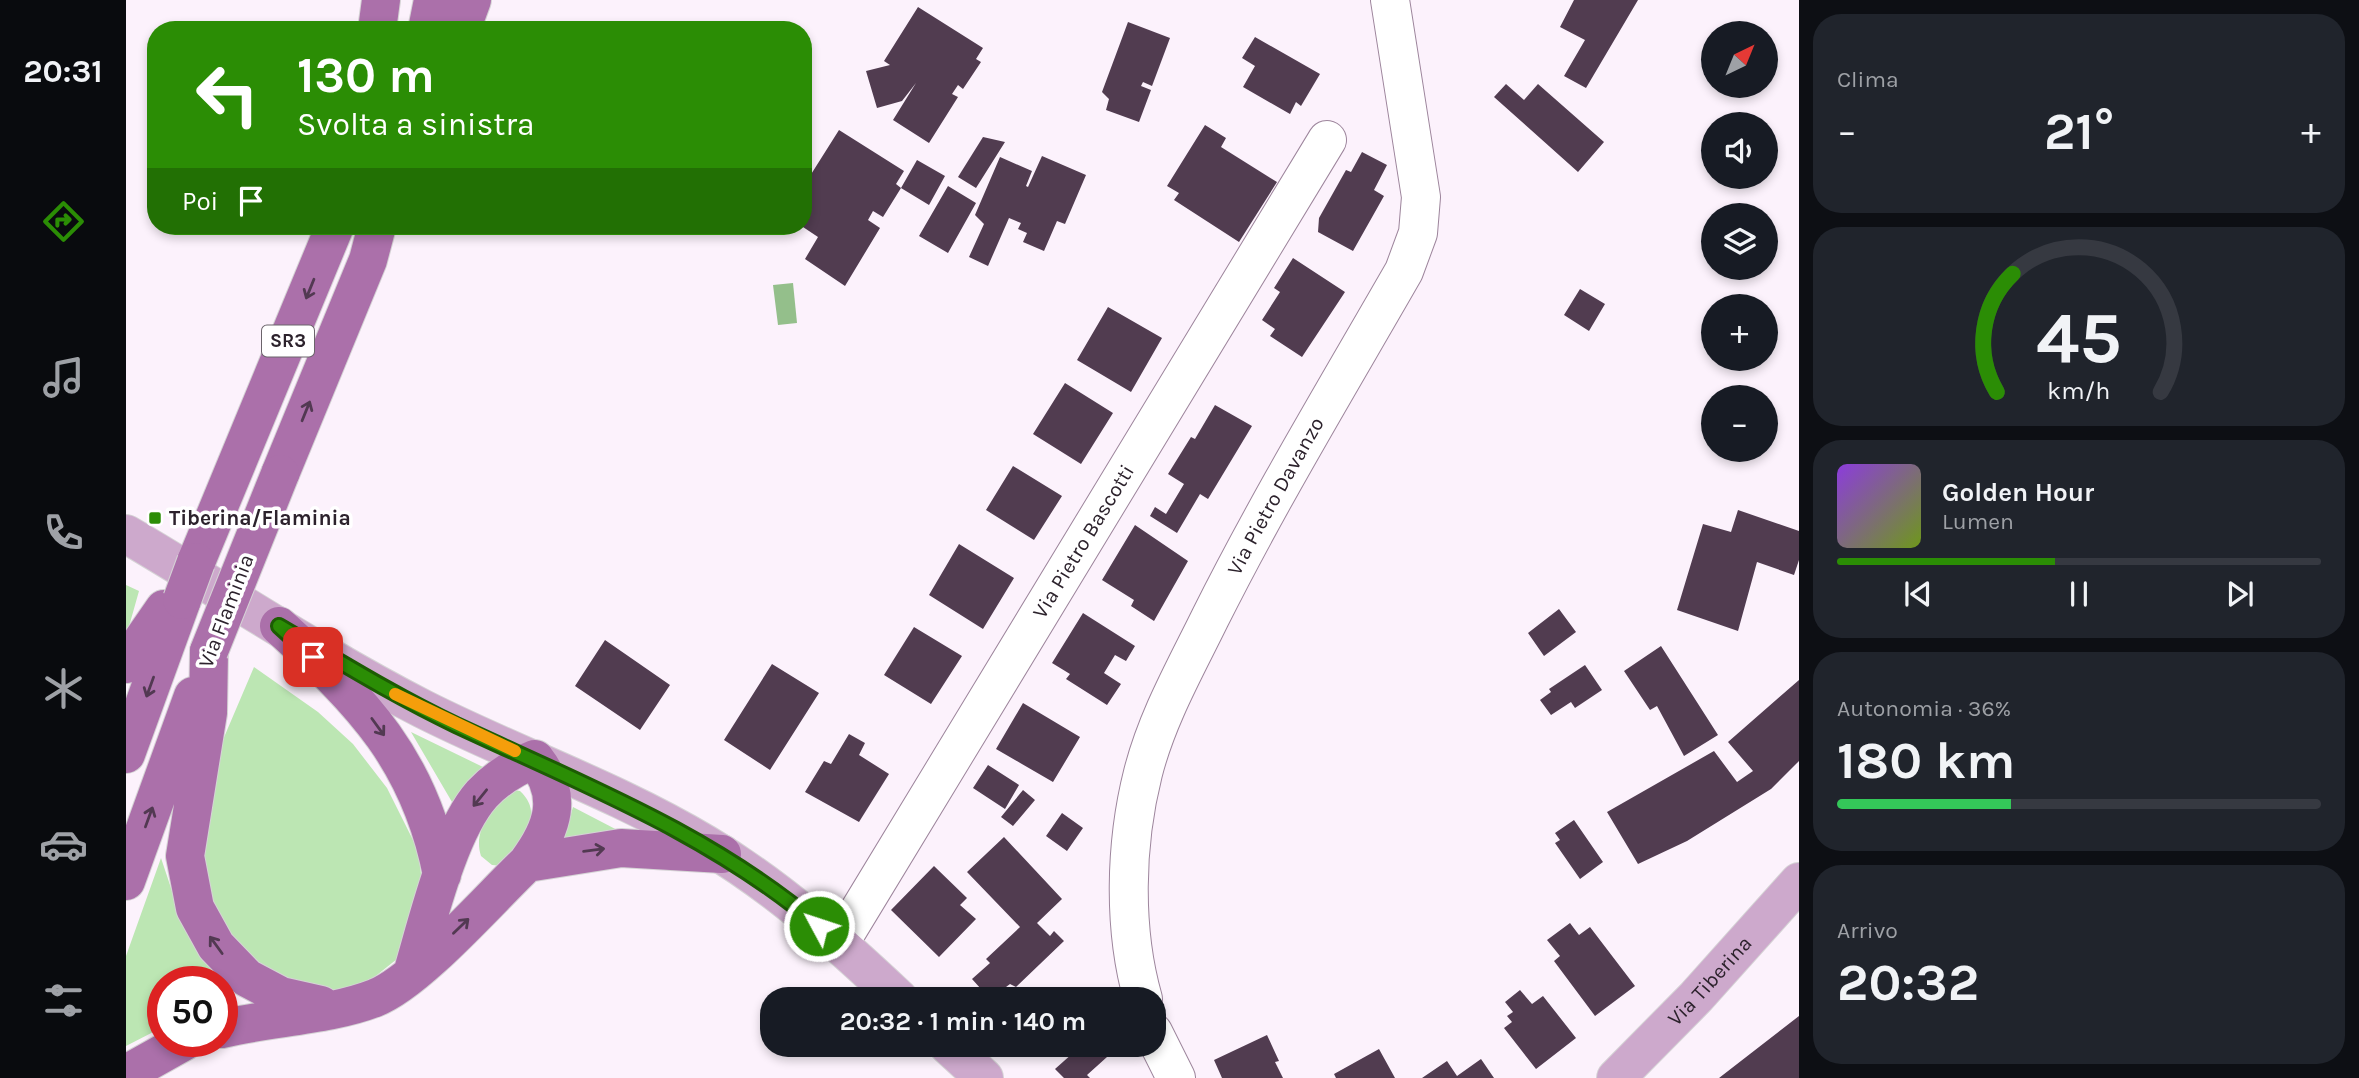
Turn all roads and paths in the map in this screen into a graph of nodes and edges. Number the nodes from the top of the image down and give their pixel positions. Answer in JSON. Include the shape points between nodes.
{"nodes":[{"id":1,"x":381,"y":0,"type":"edge"},
{"id":2,"x":433,"y":0,"type":"edge"},
{"id":3,"x":472,"y":0,"type":"edge"},
{"id":4,"x":1390,"y":0,"type":"edge"},
{"id":5,"x":378,"y":21,"type":"edge"},
{"id":6,"x":429,"y":21,"type":"edge"},
{"id":7,"x":464,"y":21,"type":"edge"},
{"id":8,"x":1327,"y":140,"type":"dead end"},
{"id":9,"x":331,"y":235,"type":"edge"},
{"id":10,"x":376,"y":237,"type":"edge"},
{"id":11,"x":126,"y":534,"type":"edge"},
{"id":12,"x":178,"y":598,"type":"junction"},
{"id":13,"x":279,"y":626,"type":"junction"},
{"id":14,"x":209,"y":651,"type":"junction"},
{"id":15,"x":126,"y":664,"type":"edge"},
{"id":16,"x":126,"y":754,"type":"edge"},
{"id":17,"x":535,"y":759,"type":"junction"},
{"id":18,"x":722,"y":854,"type":"junction"},
{"id":19,"x":527,"y":863,"type":"junction"},
{"id":20,"x":442,"y":876,"type":"junction"},
{"id":21,"x":126,"y":881,"type":"edge"},
{"id":22,"x":1799,"y":882,"type":"edge"},
{"id":23,"x":839,"y":944,"type":"junction"},
{"id":24,"x":412,"y":974,"type":"junction"},
{"id":25,"x":887,"y":987,"type":"edge"},
{"id":26,"x":1141,"y":987,"type":"edge"},
{"id":27,"x":337,"y":1007,"type":"junction"},
{"id":28,"x":238,"y":1026,"type":"edge"},
{"id":29,"x":156,"y":1057,"type":"edge"},
{"id":30,"x":961,"y":1057,"type":"edge"},
{"id":31,"x":1165,"y":1057,"type":"edge"},
{"id":32,"x":126,"y":1074,"type":"edge"},
{"id":33,"x":984,"y":1078,"type":"edge"},
{"id":34,"x":1175,"y":1078,"type":"edge"},
{"id":35,"x":1616,"y":1078,"type":"edge"}],
"edges":[{"from":1,"to":5,"type":"highway"},
{"from":2,"to":6,"type":"highway"},
{"from":3,"to":7,"type":"highway"},
{"from":4,"to":26,"type":"street","name":"Via Pietro Davanzo","via":[[1419,182],[1418,233],[1404,271],[1242,555],[1156,731],[1138,798],[1131,852],[1132,926]]},
{"from":8,"to":23,"type":"street","name":"Via Pietro Bascotti"},
{"from":9,"to":12,"type":"highway","number":"SR3","one_way":true,"bridge":true},
{"from":14,"to":10,"type":"highway","name":"Via Flaminia","number":"SR3","one_way":true,"bridge":true},
{"from":11,"to":13,"type":"main road"},
{"from":12,"to":15,"type":"highway"},
{"from":12,"to":16,"type":"highway","name":"Via Flaminia","one_way":true},
{"from":13,"to":17,"type":"main road","via":[[424,709]]},
{"from":13,"to":20,"type":"highway","one_way":true,"via":[[349,692],[387,741],[426,810]]},
{"from":21,"to":14,"type":"highway","name":"Via Flaminia","number":"SR3","one_way":true},
{"from":27,"to":14,"type":"highway","one_way":true,"via":[[296,1001],[256,985],[216,946],[195,908],[185,856],[208,713]]},
{"from":17,"to":18,"type":"main road"},
{"from":17,"to":19,"type":"highway","via":[[551,782],[553,794],[545,836]]},
{"from":17,"to":20,"type":"highway","one_way":true,"via":[[506,773],[482,794]]},
{"from":19,"to":18,"type":"highway","one_way":true,"via":[[621,848]]},
{"from":18,"to":23,"type":"main road","via":[[777,891]]},
{"from":24,"to":19,"type":"highway","one_way":true},
{"from":20,"to":24,"type":"highway"},
{"from":22,"to":35,"type":"main road","name":"Via Tiberina","via":[[1690,1004]]},
{"from":23,"to":25,"type":"main road"},
{"from":24,"to":27,"type":"highway","via":[[384,994]]},
{"from":27,"to":28,"type":"highway"},
{"from":29,"to":32,"type":"highway"},
{"from":30,"to":33,"type":"main road"},
{"from":31,"to":34,"type":"street"}]}
